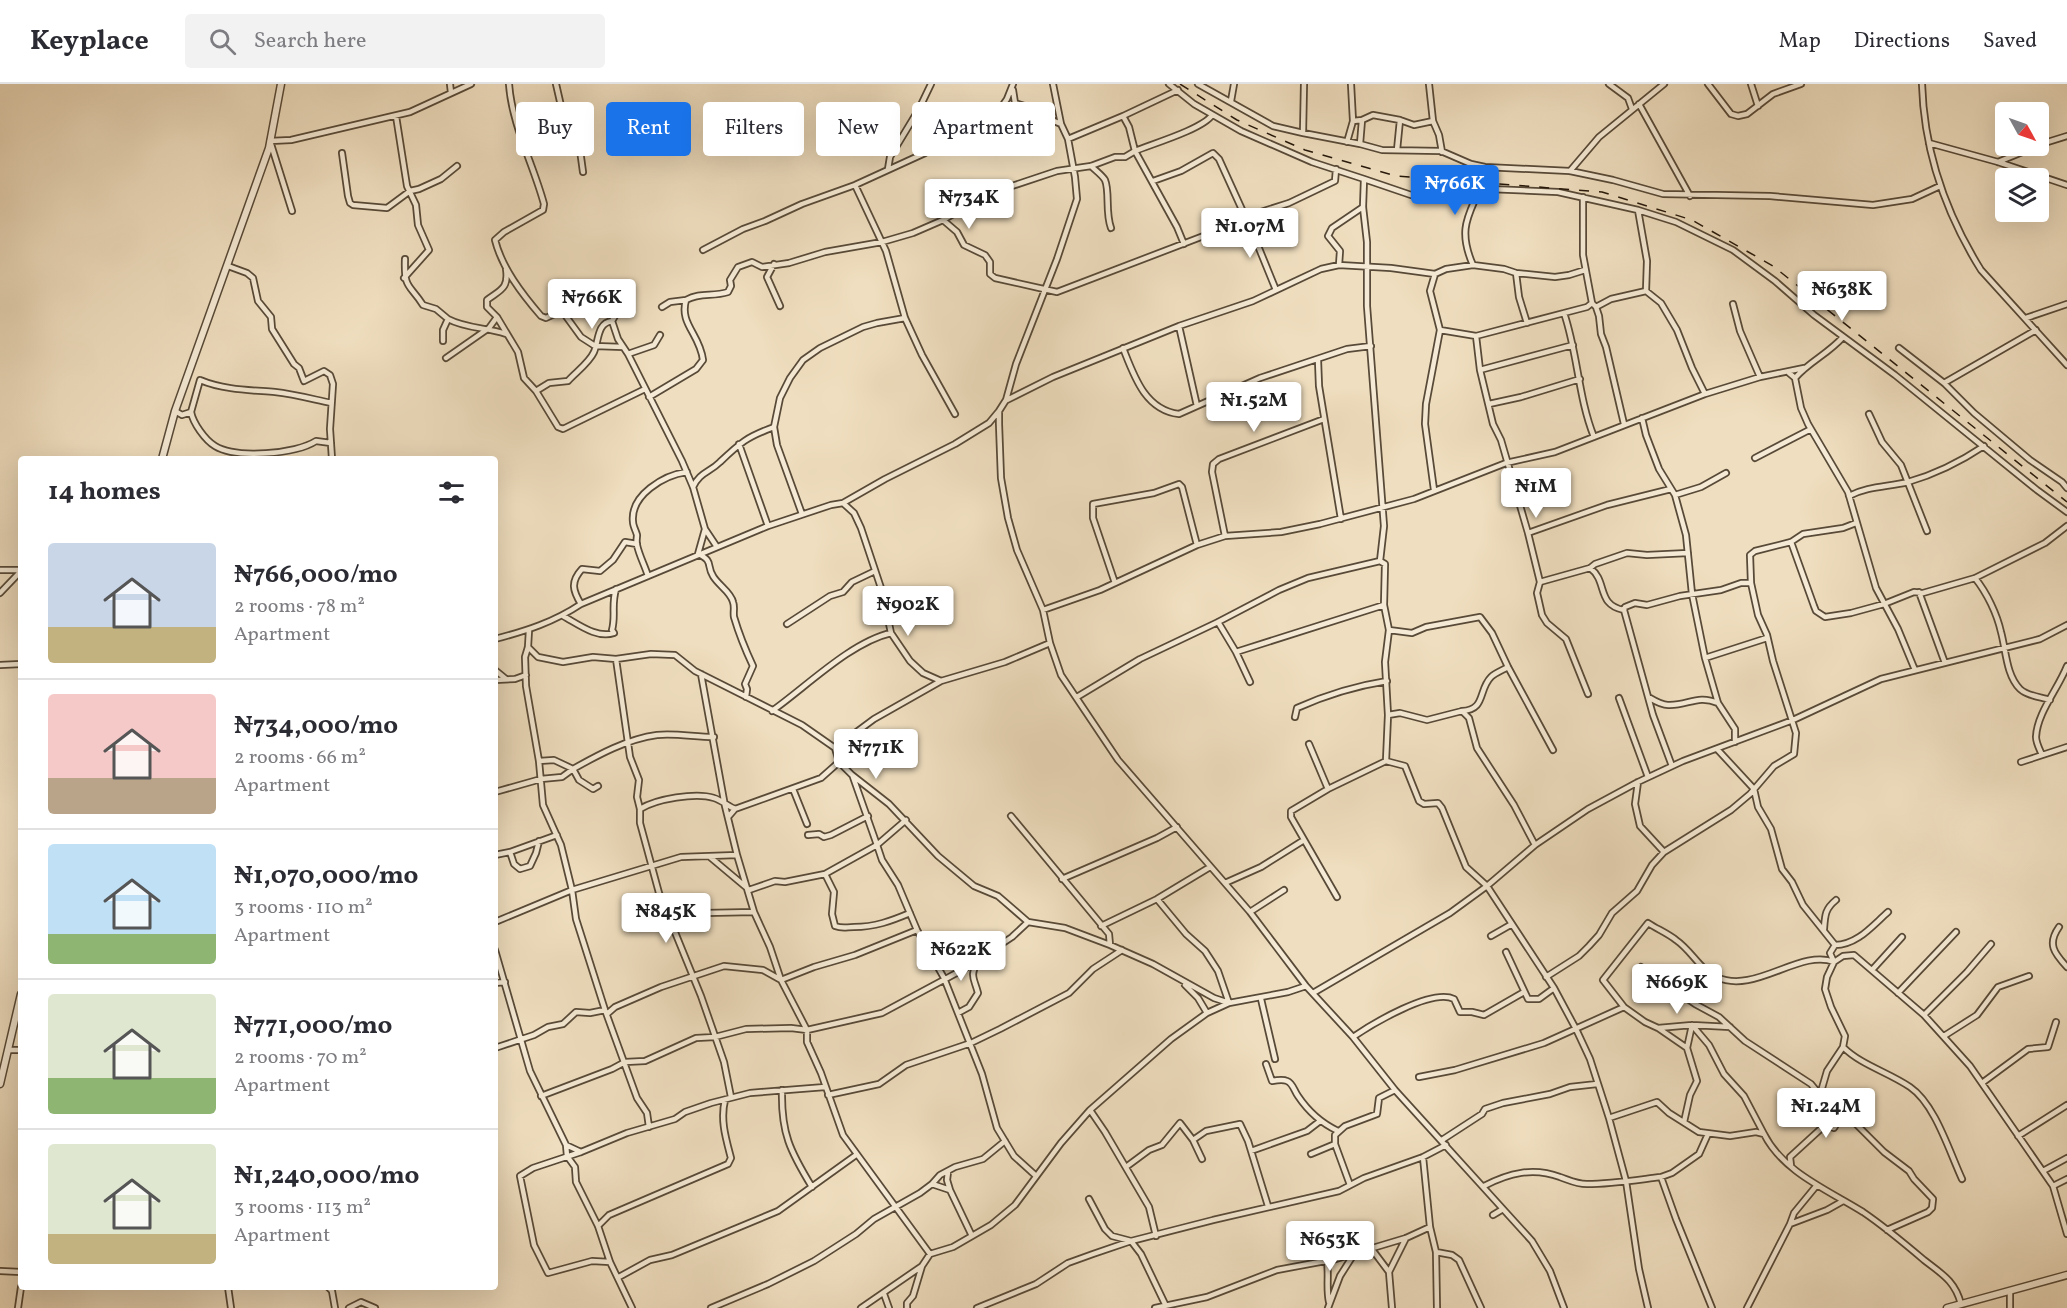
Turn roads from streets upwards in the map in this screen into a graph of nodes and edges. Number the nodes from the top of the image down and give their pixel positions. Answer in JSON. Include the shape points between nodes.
{"nodes":[{"id":1,"x":281,"y":84,"type":"edge"},
{"id":2,"x":450,"y":84,"type":"edge"},
{"id":3,"x":471,"y":84,"type":"edge"},
{"id":4,"x":508,"y":84,"type":"edge"},
{"id":5,"x":556,"y":84,"type":"edge"},
{"id":6,"x":931,"y":84,"type":"edge"},
{"id":7,"x":1013,"y":84,"type":"edge"},
{"id":8,"x":1053,"y":84,"type":"edge"},
{"id":9,"x":1169,"y":84,"type":"edge"},
{"id":10,"x":1198,"y":84,"type":"edge"},
{"id":11,"x":1234,"y":84,"type":"edge"},
{"id":12,"x":1304,"y":84,"type":"edge"},
{"id":13,"x":1351,"y":84,"type":"edge"},
{"id":14,"x":1429,"y":84,"type":"edge"},
{"id":15,"x":1609,"y":84,"type":"edge"},
{"id":16,"x":1664,"y":84,"type":"edge"},
{"id":17,"x":1708,"y":84,"type":"edge"},
{"id":18,"x":1751,"y":84,"type":"edge"},
{"id":19,"x":1801,"y":84,"type":"edge"},
{"id":20,"x":1922,"y":84,"type":"edge"},
{"id":21,"x":1789,"y":86,"type":"edge"},
{"id":22,"x":1178,"y":90,"type":"junction"},
{"id":23,"x":451,"y":93,"type":"junction"},
{"id":24,"x":1231,"y":101,"type":"junction"},
{"id":25,"x":1003,"y":102,"type":"edge"},
{"id":26,"x":1015,"y":102,"type":"edge"},
{"id":27,"x":1638,"y":104,"type":"junction"},
{"id":28,"x":1758,"y":106,"type":"junction"},
{"id":29,"x":1632,"y":109,"type":"junction"},
{"id":30,"x":1212,"y":115,"type":"junction"},
{"id":31,"x":396,"y":116,"type":"junction"},
{"id":32,"x":1124,"y":116,"type":"junction"},
{"id":33,"x":1362,"y":120,"type":"junction"},
{"id":34,"x":1400,"y":120,"type":"junction"},
{"id":35,"x":1055,"y":121,"type":"edge"},
{"id":36,"x":1353,"y":121,"type":"junction"},
{"id":37,"x":1433,"y":121,"type":"junction"},
{"id":38,"x":1061,"y":124,"type":"junction"},
{"id":39,"x":1303,"y":134,"type":"junction"},
{"id":40,"x":2067,"y":136,"type":"edge"},
{"id":41,"x":1068,"y":139,"type":"junction"},
{"id":42,"x":270,"y":141,"type":"junction"},
{"id":43,"x":1347,"y":142,"type":"junction"},
{"id":44,"x":2049,"y":142,"type":"edge"},
{"id":45,"x":1929,"y":143,"type":"junction"},
{"id":46,"x":1360,"y":144,"type":"junction"},
{"id":47,"x":1397,"y":150,"type":"junction"},
{"id":48,"x":1135,"y":151,"type":"junction"},
{"id":49,"x":1442,"y":152,"type":"junction"},
{"id":50,"x":342,"y":153,"type":"dead end"},
{"id":51,"x":918,"y":156,"type":"edge"},
{"id":52,"x":2012,"y":156,"type":"edge"},
{"id":53,"x":1998,"y":162,"type":"junction"},
{"id":54,"x":457,"y":166,"type":"dead end"},
{"id":55,"x":1091,"y":166,"type":"junction"},
{"id":56,"x":1485,"y":167,"type":"junction"},
{"id":57,"x":1073,"y":168,"type":"junction"},
{"id":58,"x":888,"y":169,"type":"junction"},
{"id":59,"x":1336,"y":169,"type":"junction"},
{"id":60,"x":1570,"y":171,"type":"junction"},
{"id":61,"x":583,"y":172,"type":"dead end"},
{"id":62,"x":1364,"y":179,"type":"junction"},
{"id":63,"x":1153,"y":182,"type":"junction"},
{"id":64,"x":855,"y":185,"type":"junction"},
{"id":65,"x":2067,"y":185,"type":"edge"},
{"id":66,"x":1940,"y":186,"type":"junction"},
{"id":67,"x":410,"y":191,"type":"junction"},
{"id":68,"x":1477,"y":192,"type":"junction"},
{"id":69,"x":1690,"y":196,"type":"junction"},
{"id":70,"x":1583,"y":197,"type":"junction"},
{"id":71,"x":1363,"y":207,"type":"junction"},
{"id":72,"x":1638,"y":210,"type":"junction"},
{"id":73,"x":292,"y":211,"type":"dead end"},
{"id":74,"x":1245,"y":217,"type":"junction"},
{"id":75,"x":943,"y":220,"type":"junction"},
{"id":76,"x":1111,"y":228,"type":"dead end"},
{"id":77,"x":882,"y":242,"type":"junction"},
{"id":78,"x":1184,"y":244,"type":"junction"},
{"id":79,"x":703,"y":250,"type":"dead end"},
{"id":80,"x":405,"y":259,"type":"dead end"},
{"id":81,"x":505,"y":264,"type":"junction"},
{"id":82,"x":774,"y":264,"type":"junction"},
{"id":83,"x":1339,"y":265,"type":"junction"},
{"id":84,"x":1473,"y":265,"type":"junction"},
{"id":85,"x":228,"y":266,"type":"junction"},
{"id":86,"x":1368,"y":267,"type":"junction"},
{"id":87,"x":1585,"y":270,"type":"junction"},
{"id":88,"x":1516,"y":273,"type":"junction"},
{"id":89,"x":1435,"y":274,"type":"junction"},
{"id":90,"x":404,"y":278,"type":"junction"},
{"id":91,"x":1045,"y":290,"type":"junction"},
{"id":92,"x":1276,"y":290,"type":"junction"},
{"id":93,"x":1646,"y":291,"type":"junction"},
{"id":94,"x":567,"y":298,"type":"dead end"},
{"id":95,"x":686,"y":300,"type":"junction"},
{"id":96,"x":1733,"y":304,"type":"dead end"},
{"id":97,"x":2067,"y":304,"type":"edge"},
{"id":98,"x":1594,"y":305,"type":"junction"},
{"id":99,"x":780,"y":306,"type":"dead end"},
{"id":100,"x":662,"y":308,"type":"dead end"},
{"id":101,"x":563,"y":310,"type":"junction"},
{"id":102,"x":1564,"y":313,"type":"junction"},
{"id":103,"x":497,"y":317,"type":"junction"},
{"id":104,"x":905,"y":318,"type":"junction"},
{"id":105,"x":2026,"y":318,"type":"junction"},
{"id":106,"x":448,"y":319,"type":"junction"},
{"id":107,"x":1527,"y":323,"type":"junction"},
{"id":108,"x":1179,"y":326,"type":"junction"},
{"id":109,"x":489,"y":328,"type":"junction"},
{"id":110,"x":1440,"y":330,"type":"junction"},
{"id":111,"x":2036,"y":330,"type":"junction"},
{"id":112,"x":507,"y":334,"type":"junction"},
{"id":113,"x":660,"y":335,"type":"dead end"},
{"id":114,"x":1476,"y":336,"type":"junction"},
{"id":115,"x":1843,"y":337,"type":"junction"},
{"id":116,"x":443,"y":341,"type":"dead end"},
{"id":117,"x":1573,"y":345,"type":"junction"},
{"id":118,"x":595,"y":346,"type":"junction"},
{"id":119,"x":1371,"y":346,"type":"junction"},
{"id":120,"x":623,"y":347,"type":"junction"},
{"id":121,"x":1123,"y":348,"type":"junction"},
{"id":122,"x":1899,"y":348,"type":"dead end"},
{"id":123,"x":628,"y":354,"type":"junction"},
{"id":124,"x":446,"y":357,"type":"dead end"},
{"id":125,"x":1318,"y":360,"type":"junction"},
{"id":126,"x":2067,"y":366,"type":"edge"},
{"id":127,"x":1804,"y":368,"type":"junction"},
{"id":128,"x":1480,"y":370,"type":"junction"},
{"id":129,"x":1789,"y":373,"type":"junction"},
{"id":130,"x":1760,"y":377,"type":"junction"},
{"id":131,"x":1795,"y":378,"type":"junction"},
{"id":132,"x":1580,"y":379,"type":"junction"},
{"id":133,"x":1944,"y":383,"type":"junction"},
{"id":134,"x":645,"y":389,"type":"junction"},
{"id":135,"x":536,"y":392,"type":"junction"},
{"id":136,"x":1705,"y":394,"type":"junction"},
{"id":137,"x":649,"y":397,"type":"junction"},
{"id":138,"x":1006,"y":400,"type":"junction"},
{"id":139,"x":331,"y":403,"type":"junction"},
{"id":140,"x":1489,"y":404,"type":"junction"},
{"id":141,"x":1197,"y":406,"type":"junction"},
{"id":142,"x":175,"y":411,"type":"junction"},
{"id":143,"x":999,"y":411,"type":"junction"},
{"id":144,"x":191,"y":412,"type":"junction"},
{"id":145,"x":955,"y":414,"type":"dead end"},
{"id":146,"x":1869,"y":414,"type":"dead end"},
{"id":147,"x":182,"y":415,"type":"junction"},
{"id":148,"x":1642,"y":418,"type":"junction"},
{"id":149,"x":1324,"y":419,"type":"junction"},
{"id":150,"x":193,"y":422,"type":"junction"},
{"id":151,"x":1624,"y":424,"type":"junction"},
{"id":152,"x":774,"y":427,"type":"junction"},
{"id":153,"x":1810,"y":429,"type":"junction"},
{"id":154,"x":1594,"y":437,"type":"junction"},
{"id":155,"x":331,"y":443,"type":"junction"},
{"id":156,"x":739,"y":444,"type":"junction"},
{"id":157,"x":1984,"y":446,"type":"junction"},
{"id":158,"x":163,"y":456,"type":"edge"},
{"id":159,"x":332,"y":456,"type":"edge"},
{"id":160,"x":1755,"y":458,"type":"dead end"},
{"id":161,"x":1506,"y":462,"type":"junction"},
{"id":162,"x":687,"y":472,"type":"junction"},
{"id":163,"x":1726,"y":473,"type":"dead end"},
{"id":164,"x":1907,"y":482,"type":"junction"},
{"id":165,"x":693,"y":487,"type":"junction"},
{"id":166,"x":2067,"y":488,"type":"edge"},
{"id":167,"x":1671,"y":489,"type":"junction"},
{"id":168,"x":1434,"y":490,"type":"junction"},
{"id":169,"x":1675,"y":495,"type":"junction"},
{"id":170,"x":1849,"y":496,"type":"junction"},
{"id":171,"x":843,"y":503,"type":"junction"},
{"id":172,"x":1382,"y":508,"type":"junction"},
{"id":173,"x":2067,"y":512,"type":"edge"},
{"id":174,"x":802,"y":514,"type":"junction"},
{"id":175,"x":1341,"y":519,"type":"junction"},
{"id":176,"x":1856,"y":523,"type":"junction"},
{"id":177,"x":768,"y":526,"type":"junction"},
{"id":178,"x":2067,"y":526,"type":"edge"},
{"id":179,"x":705,"y":529,"type":"junction"},
{"id":180,"x":1927,"y":531,"type":"dead end"},
{"id":181,"x":1528,"y":533,"type":"junction"},
{"id":182,"x":1225,"y":536,"type":"junction"},
{"id":183,"x":1791,"y":542,"type":"junction"},
{"id":184,"x":637,"y":544,"type":"junction"},
{"id":185,"x":1197,"y":545,"type":"junction"},
{"id":186,"x":717,"y":547,"type":"junction"},
{"id":187,"x":1688,"y":553,"type":"junction"},
{"id":188,"x":698,"y":554,"type":"junction"},
{"id":189,"x":1380,"y":561,"type":"junction"},
{"id":190,"x":1590,"y":568,"type":"junction"},
{"id":191,"x":0,"y":570,"type":"edge"},
{"id":192,"x":18,"y":571,"type":"edge"},
{"id":193,"x":875,"y":571,"type":"junction"},
{"id":194,"x":18,"y":574,"type":"edge"},
{"id":195,"x":648,"y":576,"type":"junction"},
{"id":196,"x":1975,"y":578,"type":"junction"},
{"id":197,"x":1540,"y":582,"type":"junction"},
{"id":198,"x":1751,"y":582,"type":"junction"},
{"id":199,"x":1115,"y":583,"type":"junction"},
{"id":200,"x":616,"y":589,"type":"junction"},
{"id":201,"x":1919,"y":592,"type":"junction"},
{"id":202,"x":0,"y":593,"type":"edge"},
{"id":203,"x":1692,"y":594,"type":"junction"},
{"id":204,"x":580,"y":604,"type":"junction"},
{"id":205,"x":1884,"y":604,"type":"junction"},
{"id":206,"x":1384,"y":605,"type":"junction"},
{"id":207,"x":1042,"y":610,"type":"junction"},
{"id":208,"x":1623,"y":610,"type":"junction"},
{"id":209,"x":563,"y":616,"type":"junction"},
{"id":210,"x":1218,"y":622,"type":"junction"},
{"id":211,"x":787,"y":624,"type":"dead end"},
{"id":212,"x":2067,"y":625,"type":"edge"},
{"id":213,"x":529,"y":630,"type":"junction"},
{"id":214,"x":1389,"y":630,"type":"junction"},
{"id":215,"x":891,"y":633,"type":"junction"},
{"id":216,"x":498,"y":638,"type":"edge"},
{"id":217,"x":1767,"y":638,"type":"junction"},
{"id":218,"x":1050,"y":643,"type":"junction"},
{"id":219,"x":528,"y":647,"type":"junction"},
{"id":220,"x":2006,"y":649,"type":"junction"},
{"id":221,"x":1236,"y":652,"type":"junction"},
{"id":222,"x":1705,"y":658,"type":"junction"},
{"id":223,"x":616,"y":659,"type":"junction"},
{"id":224,"x":1945,"y":663,"type":"junction"},
{"id":225,"x":18,"y":664,"type":"edge"},
{"id":226,"x":0,"y":665,"type":"edge"},
{"id":227,"x":2067,"y":666,"type":"edge"},
{"id":228,"x":1508,"y":667,"type":"junction"},
{"id":229,"x":1915,"y":670,"type":"junction"},
{"id":230,"x":498,"y":672,"type":"edge"},
{"id":231,"x":701,"y":674,"type":"junction"},
{"id":232,"x":526,"y":675,"type":"junction"},
{"id":233,"x":506,"y":678,"type":"junction"},
{"id":234,"x":498,"y":679,"type":"edge"},
{"id":235,"x":515,"y":680,"type":"junction"},
{"id":236,"x":941,"y":681,"type":"junction"},
{"id":237,"x":1387,"y":681,"type":"junction"},
{"id":238,"x":1250,"y":682,"type":"dead end"},
{"id":239,"x":526,"y":686,"type":"junction"},
{"id":240,"x":1588,"y":694,"type":"dead end"},
{"id":241,"x":746,"y":697,"type":"junction"},
{"id":242,"x":1077,"y":697,"type":"junction"},
{"id":243,"x":1619,"y":698,"type":"dead end"},
{"id":244,"x":1650,"y":698,"type":"junction"},
{"id":245,"x":2050,"y":700,"type":"junction"},
{"id":246,"x":1718,"y":703,"type":"junction"},
{"id":247,"x":772,"y":711,"type":"junction"},
{"id":248,"x":1456,"y":711,"type":"junction"},
{"id":249,"x":1388,"y":715,"type":"junction"},
{"id":250,"x":1295,"y":717,"type":"dead end"},
{"id":251,"x":1792,"y":720,"type":"junction"},
{"id":252,"x":1735,"y":729,"type":"junction"},
{"id":253,"x":1749,"y":736,"type":"junction"},
{"id":254,"x":714,"y":737,"type":"junction"},
{"id":255,"x":1735,"y":742,"type":"junction"},
{"id":256,"x":629,"y":743,"type":"junction"},
{"id":257,"x":1309,"y":744,"type":"dead end"},
{"id":258,"x":2067,"y":747,"type":"edge"},
{"id":259,"x":835,"y":748,"type":"junction"},
{"id":260,"x":1717,"y":749,"type":"junction"},
{"id":261,"x":1553,"y":750,"type":"dead end"},
{"id":262,"x":2042,"y":755,"type":"junction"},
{"id":263,"x":539,"y":761,"type":"junction"},
{"id":264,"x":1386,"y":761,"type":"junction"},
{"id":265,"x":839,"y":762,"type":"junction"},
{"id":266,"x":2021,"y":762,"type":"dead end"},
{"id":267,"x":1672,"y":766,"type":"junction"},
{"id":268,"x":573,"y":769,"type":"junction"},
{"id":269,"x":852,"y":775,"type":"junction"},
{"id":270,"x":1648,"y":777,"type":"junction"},
{"id":271,"x":541,"y":779,"type":"junction"},
{"id":272,"x":1638,"y":782,"type":"junction"},
{"id":273,"x":598,"y":786,"type":"dead end"},
{"id":274,"x":793,"y":789,"type":"junction"},
{"id":275,"x":1328,"y":789,"type":"junction"},
{"id":276,"x":1754,"y":789,"type":"junction"},
{"id":277,"x":498,"y":791,"type":"edge"},
{"id":278,"x":725,"y":806,"type":"junction"},
{"id":279,"x":640,"y":808,"type":"junction"},
{"id":280,"x":735,"y":809,"type":"junction"},
{"id":281,"x":729,"y":816,"type":"junction"},
{"id":282,"x":868,"y":816,"type":"junction"},
{"id":283,"x":1011,"y":816,"type":"dead end"},
{"id":284,"x":906,"y":820,"type":"junction"},
{"id":285,"x":807,"y":824,"type":"dead end"},
{"id":286,"x":1177,"y":827,"type":"junction"},
{"id":287,"x":557,"y":835,"type":"junction"},
{"id":288,"x":808,"y":835,"type":"dead end"},
{"id":289,"x":1304,"y":840,"type":"junction"},
{"id":290,"x":539,"y":841,"type":"junction"},
{"id":291,"x":877,"y":845,"type":"junction"},
{"id":292,"x":1535,"y":845,"type":"junction"},
{"id":293,"x":510,"y":852,"type":"junction"},
{"id":294,"x":1664,"y":852,"type":"junction"},
{"id":295,"x":498,"y":854,"type":"edge"},
{"id":296,"x":737,"y":855,"type":"junction"},
{"id":297,"x":710,"y":857,"type":"junction"},
{"id":298,"x":652,"y":866,"type":"junction"},
{"id":299,"x":1210,"y":867,"type":"junction"},
{"id":300,"x":825,"y":874,"type":"junction"},
{"id":301,"x":1062,"y":879,"type":"junction"},
{"id":302,"x":1225,"y":883,"type":"junction"},
{"id":303,"x":1487,"y":886,"type":"junction"},
{"id":304,"x":573,"y":890,"type":"junction"},
{"id":305,"x":749,"y":890,"type":"junction"},
{"id":306,"x":1284,"y":890,"type":"dead end"},
{"id":307,"x":1337,"y":897,"type":"dead end"},
{"id":308,"x":1157,"y":899,"type":"junction"},
{"id":309,"x":1836,"y":900,"type":"dead end"},
{"id":310,"x":1825,"y":911,"type":"junction"},
{"id":311,"x":754,"y":912,"type":"junction"},
{"id":312,"x":1250,"y":912,"type":"junction"},
{"id":313,"x":1888,"y":912,"type":"dead end"},
{"id":314,"x":910,"y":913,"type":"junction"},
{"id":315,"x":1813,"y":917,"type":"junction"},
{"id":316,"x":498,"y":921,"type":"edge"},
{"id":317,"x":1028,"y":922,"type":"junction"},
{"id":318,"x":670,"y":923,"type":"junction"},
{"id":319,"x":1512,"y":924,"type":"junction"},
{"id":320,"x":1101,"y":926,"type":"junction"},
{"id":321,"x":2059,"y":927,"type":"dead end"},
{"id":322,"x":1824,"y":929,"type":"junction"},
{"id":323,"x":916,"y":930,"type":"junction"},
{"id":324,"x":1956,"y":932,"type":"dead end"},
{"id":325,"x":1491,"y":936,"type":"dead end"},
{"id":326,"x":1902,"y":937,"type":"dead end"},
{"id":327,"x":1991,"y":944,"type":"dead end"},
{"id":328,"x":1110,"y":945,"type":"junction"},
{"id":329,"x":1835,"y":945,"type":"junction"},
{"id":330,"x":1122,"y":950,"type":"junction"},
{"id":331,"x":1506,"y":952,"type":"dead end"},
{"id":332,"x":978,"y":958,"type":"junction"},
{"id":333,"x":498,"y":960,"type":"edge"},
{"id":334,"x":1834,"y":962,"type":"junction"},
{"id":335,"x":1641,"y":967,"type":"dead end"},
{"id":336,"x":2067,"y":967,"type":"edge"},
{"id":337,"x":1872,"y":970,"type":"junction"},
{"id":338,"x":2029,"y":976,"type":"dead end"},
{"id":339,"x":1546,"y":977,"type":"junction"},
{"id":340,"x":692,"y":978,"type":"junction"},
{"id":341,"x":944,"y":978,"type":"junction"},
{"id":342,"x":781,"y":980,"type":"junction"},
{"id":343,"x":1181,"y":981,"type":"junction"},
{"id":344,"x":505,"y":982,"type":"junction"},
{"id":345,"x":498,"y":983,"type":"edge"},
{"id":346,"x":1306,"y":986,"type":"junction"},
{"id":347,"x":1554,"y":988,"type":"junction"},
{"id":348,"x":1524,"y":992,"type":"junction"},
{"id":349,"x":1313,"y":993,"type":"junction"},
{"id":350,"x":1898,"y":993,"type":"junction"},
{"id":351,"x":1261,"y":999,"type":"junction"},
{"id":352,"x":18,"y":1002,"type":"edge"},
{"id":353,"x":1229,"y":1004,"type":"junction"},
{"id":354,"x":1624,"y":1007,"type":"junction"},
{"id":355,"x":606,"y":1012,"type":"junction"},
{"id":356,"x":958,"y":1013,"type":"junction"},
{"id":357,"x":1207,"y":1013,"type":"junction"},
{"id":358,"x":1924,"y":1015,"type":"junction"},
{"id":359,"x":2056,"y":1022,"type":"dead end"},
{"id":360,"x":1692,"y":1024,"type":"junction"},
{"id":361,"x":1730,"y":1027,"type":"junction"},
{"id":362,"x":1658,"y":1028,"type":"junction"},
{"id":363,"x":1576,"y":1029,"type":"junction"},
{"id":364,"x":807,"y":1030,"type":"junction"},
{"id":365,"x":1944,"y":1036,"type":"junction"},
{"id":366,"x":715,"y":1037,"type":"junction"},
{"id":367,"x":1353,"y":1037,"type":"junction"},
{"id":368,"x":521,"y":1040,"type":"junction"},
{"id":369,"x":971,"y":1043,"type":"junction"},
{"id":370,"x":498,"y":1047,"type":"edge"},
{"id":371,"x":1843,"y":1047,"type":"junction"},
{"id":372,"x":1687,"y":1048,"type":"junction"},
{"id":373,"x":9,"y":1050,"type":"junction"},
{"id":374,"x":18,"y":1050,"type":"edge"},
{"id":375,"x":1275,"y":1059,"type":"dead end"},
{"id":376,"x":625,"y":1062,"type":"junction"},
{"id":377,"x":1266,"y":1064,"type":"dead end"},
{"id":378,"x":1419,"y":1077,"type":"dead end"},
{"id":379,"x":1982,"y":1083,"type":"junction"},
{"id":380,"x":0,"y":1084,"type":"edge"},
{"id":381,"x":1597,"y":1084,"type":"junction"},
{"id":382,"x":825,"y":1087,"type":"junction"},
{"id":383,"x":782,"y":1090,"type":"junction"},
{"id":384,"x":1395,"y":1090,"type":"junction"},
{"id":385,"x":828,"y":1095,"type":"junction"},
{"id":386,"x":1820,"y":1095,"type":"junction"},
{"id":387,"x":541,"y":1096,"type":"junction"},
{"id":388,"x":732,"y":1097,"type":"junction"},
{"id":389,"x":725,"y":1100,"type":"junction"},
{"id":390,"x":2067,"y":1105,"type":"edge"},
{"id":391,"x":1090,"y":1110,"type":"junction"},
{"id":392,"x":1842,"y":1115,"type":"junction"},
{"id":393,"x":1609,"y":1118,"type":"junction"},
{"id":394,"x":1320,"y":1120,"type":"junction"},
{"id":395,"x":1684,"y":1122,"type":"junction"},
{"id":396,"x":649,"y":1127,"type":"junction"},
{"id":397,"x":1338,"y":1131,"type":"junction"},
{"id":398,"x":1708,"y":1134,"type":"junction"},
{"id":399,"x":1764,"y":1134,"type":"junction"},
{"id":400,"x":2018,"y":1136,"type":"junction"},
{"id":401,"x":1193,"y":1140,"type":"junction"},
{"id":402,"x":1005,"y":1142,"type":"junction"},
{"id":403,"x":1444,"y":1142,"type":"junction"},
{"id":404,"x":1335,"y":1144,"type":"junction"},
{"id":405,"x":566,"y":1145,"type":"junction"},
{"id":406,"x":1251,"y":1151,"type":"junction"},
{"id":407,"x":581,"y":1152,"type":"junction"},
{"id":408,"x":1311,"y":1154,"type":"dead end"},
{"id":409,"x":856,"y":1155,"type":"junction"},
{"id":410,"x":567,"y":1156,"type":"junction"},
{"id":411,"x":1423,"y":1156,"type":"junction"},
{"id":412,"x":2067,"y":1158,"type":"edge"},
{"id":413,"x":1202,"y":1159,"type":"dead end"},
{"id":414,"x":1791,"y":1166,"type":"junction"},
{"id":415,"x":1126,"y":1167,"type":"junction"},
{"id":416,"x":2043,"y":1171,"type":"junction"},
{"id":417,"x":948,"y":1172,"type":"junction"},
{"id":418,"x":1035,"y":1175,"type":"junction"},
{"id":419,"x":1661,"y":1178,"type":"junction"},
{"id":420,"x":1962,"y":1179,"type":"dead end"},
{"id":421,"x":2067,"y":1179,"type":"edge"},
{"id":422,"x":1626,"y":1181,"type":"junction"},
{"id":423,"x":932,"y":1184,"type":"junction"},
{"id":424,"x":1350,"y":1185,"type":"junction"},
{"id":425,"x":1817,"y":1185,"type":"junction"},
{"id":426,"x":812,"y":1186,"type":"junction"},
{"id":427,"x":1484,"y":1186,"type":"junction"},
{"id":428,"x":2053,"y":1186,"type":"junction"},
{"id":429,"x":950,"y":1190,"type":"junction"},
{"id":430,"x":1089,"y":1199,"type":"dead end"},
{"id":431,"x":1844,"y":1200,"type":"junction"},
{"id":432,"x":894,"y":1206,"type":"junction"},
{"id":433,"x":1268,"y":1206,"type":"junction"},
{"id":434,"x":1503,"y":1209,"type":"junction"},
{"id":435,"x":1493,"y":1215,"type":"dead end"},
{"id":436,"x":1790,"y":1224,"type":"junction"},
{"id":437,"x":598,"y":1226,"type":"junction"},
{"id":438,"x":1430,"y":1227,"type":"junction"},
{"id":439,"x":1887,"y":1230,"type":"junction"},
{"id":440,"x":2067,"y":1234,"type":"edge"},
{"id":441,"x":972,"y":1236,"type":"junction"},
{"id":442,"x":1156,"y":1236,"type":"junction"},
{"id":443,"x":1406,"y":1238,"type":"junction"},
{"id":444,"x":1131,"y":1241,"type":"junction"},
{"id":445,"x":1371,"y":1248,"type":"junction"},
{"id":446,"x":1436,"y":1252,"type":"junction"},
{"id":447,"x":930,"y":1254,"type":"junction"},
{"id":448,"x":1354,"y":1254,"type":"junction"},
{"id":449,"x":1327,"y":1261,"type":"junction"},
{"id":450,"x":610,"y":1262,"type":"junction"},
{"id":451,"x":921,"y":1266,"type":"junction"},
{"id":452,"x":0,"y":1271,"type":"edge"},
{"id":453,"x":1389,"y":1272,"type":"junction"},
{"id":454,"x":18,"y":1273,"type":"edge"},
{"id":455,"x":2067,"y":1275,"type":"edge"},
{"id":456,"x":619,"y":1277,"type":"junction"},
{"id":457,"x":21,"y":1290,"type":"edge"},
{"id":458,"x":228,"y":1290,"type":"edge"},
{"id":459,"x":331,"y":1290,"type":"edge"},
{"id":460,"x":2010,"y":1291,"type":"junction"},
{"id":461,"x":884,"y":1294,"type":"junction"},
{"id":462,"x":1165,"y":1304,"type":"junction"},
{"id":463,"x":1961,"y":1304,"type":"junction"},
{"id":464,"x":1328,"y":1305,"type":"edge"},
{"id":465,"x":335,"y":1307,"type":"edge"},
{"id":466,"x":18,"y":1308,"type":"edge"},
{"id":467,"x":231,"y":1308,"type":"edge"},
{"id":468,"x":328,"y":1308,"type":"edge"},
{"id":469,"x":349,"y":1308,"type":"edge"},
{"id":470,"x":375,"y":1308,"type":"edge"},
{"id":471,"x":633,"y":1308,"type":"edge"},
{"id":472,"x":711,"y":1308,"type":"edge"},
{"id":473,"x":861,"y":1308,"type":"edge"},
{"id":474,"x":889,"y":1308,"type":"edge"},
{"id":475,"x":907,"y":1308,"type":"edge"},
{"id":476,"x":977,"y":1308,"type":"edge"},
{"id":477,"x":1155,"y":1308,"type":"edge"},
{"id":478,"x":1392,"y":1308,"type":"edge"},
{"id":479,"x":1437,"y":1308,"type":"edge"},
{"id":480,"x":1481,"y":1308,"type":"edge"},
{"id":481,"x":1564,"y":1308,"type":"edge"},
{"id":482,"x":1648,"y":1308,"type":"edge"},
{"id":483,"x":1712,"y":1308,"type":"edge"},
{"id":484,"x":1747,"y":1308,"type":"edge"},
{"id":485,"x":1947,"y":1308,"type":"edge"},
{"id":486,"x":2010,"y":1308,"type":"edge"}],
"edges":[{"from":1,"to":42,"type":"street"},
{"from":2,"to":23,"type":"street"},
{"from":3,"to":23,"type":"street"},
{"from":4,"to":81,"type":"street","via":[[516,127],[544,204],[543,210],[495,240]]},
{"from":5,"to":61,"type":"street","via":[[564,119],[580,150]]},
{"from":6,"to":58,"type":"street","via":[[890,157]]},
{"from":7,"to":25,"type":"street"},
{"from":7,"to":26,"type":"street"},
{"from":8,"to":38,"type":"street"},
{"from":9,"to":22,"type":"street"},
{"from":10,"to":24,"type":"street"},
{"from":11,"to":24,"type":"street"},
{"from":12,"to":39,"type":"street"},
{"from":13,"to":36,"type":"street"},
{"from":14,"to":37,"type":"street"},
{"from":15,"to":29,"type":"street","via":[[1628,98]]},
{"from":16,"to":27,"type":"street"},
{"from":17,"to":28,"type":"street","via":[[1731,114],[1748,114]]},
{"from":18,"to":28,"type":"street"},
{"from":19,"to":21,"type":"street"},
{"from":20,"to":45,"type":"street"},
{"from":21,"to":28,"type":"street"},
{"from":22,"to":30,"type":"street"},
{"from":22,"to":32,"type":"street"},
{"from":23,"to":31,"type":"street"},
{"from":24,"to":39,"type":"street","via":[[1273,126]]},
{"from":27,"to":29,"type":"street"},
{"from":27,"to":69,"type":"street"},
{"from":29,"to":60,"type":"street","via":[[1599,137]]},
{"from":30,"to":48,"type":"street","via":[[1198,126]]},
{"from":30,"to":59,"type":"street","via":[[1279,149]]},
{"from":31,"to":42,"type":"street","via":[[291,140]]},
{"from":31,"to":67,"type":"street"},
{"from":32,"to":41,"type":"street"},
{"from":32,"to":48,"type":"street"},
{"from":33,"to":34,"type":"street","via":[[1373,115]]},
{"from":33,"to":36,"type":"street"},
{"from":33,"to":46,"type":"street"},
{"from":34,"to":37,"type":"street","via":[[1414,125]]},
{"from":34,"to":47,"type":"street"},
{"from":35,"to":38,"type":"street"},
{"from":36,"to":43,"type":"street"},
{"from":37,"to":49,"type":"street"},
{"from":38,"to":41,"type":"street"},
{"from":39,"to":43,"type":"street"},
{"from":40,"to":44,"type":"street"},
{"from":41,"to":57,"type":"street"},
{"from":42,"to":73,"type":"street"},
{"from":42,"to":85,"type":"street"},
{"from":43,"to":46,"type":"street"},
{"from":45,"to":53,"type":"street"},
{"from":45,"to":66,"type":"street"},
{"from":46,"to":47,"type":"street"},
{"from":47,"to":49,"type":"street"},
{"from":48,"to":55,"type":"street"},
{"from":48,"to":63,"type":"street"},
{"from":49,"to":56,"type":"street"},
{"from":50,"to":67,"type":"street","via":[[348,196],[353,205],[387,208]]},
{"from":51,"to":58,"type":"street"},
{"from":52,"to":53,"type":"street"},
{"from":53,"to":65,"type":"street"},
{"from":54,"to":67,"type":"street","via":[[441,179]]},
{"from":55,"to":57,"type":"street"},
{"from":55,"to":76,"type":"street","via":[[1106,183]]},
{"from":56,"to":60,"type":"street"},
{"from":56,"to":68,"type":"street"},
{"from":57,"to":75,"type":"street","via":[[1009,187]]},
{"from":57,"to":91,"type":"street","via":[[1077,199]]},
{"from":58,"to":64,"type":"street"},
{"from":59,"to":62,"type":"street"},
{"from":59,"to":74,"type":"street","via":[[1335,181],[1326,186]]},
{"from":60,"to":69,"type":"street","via":[[1663,194]]},
{"from":62,"to":68,"type":"street","via":[[1411,195]]},
{"from":62,"to":71,"type":"street"},
{"from":63,"to":74,"type":"street","via":[[1213,153]]},
{"from":63,"to":78,"type":"street"},
{"from":64,"to":77,"type":"street"},
{"from":64,"to":79,"type":"street","via":[[743,229]]},
{"from":66,"to":69,"type":"street","via":[[1912,199],[1873,205],[1770,196]]},
{"from":66,"to":105,"type":"street","via":[[1981,270]]},
{"from":67,"to":90,"type":"street","via":[[429,250]]},
{"from":68,"to":70,"type":"street","via":[[1558,192]]},
{"from":68,"to":84,"type":"street","via":[[1466,218],[1465,240]]},
{"from":70,"to":72,"type":"street"},
{"from":70,"to":87,"type":"street"},
{"from":71,"to":83,"type":"street","via":[[1332,228],[1328,236],[1340,251]]},
{"from":71,"to":86,"type":"street"},
{"from":72,"to":93,"type":"street","via":[[1647,261]]},
{"from":72,"to":115,"type":"street","via":[[1676,222],[1733,250]]},
{"from":74,"to":78,"type":"street","via":[[1230,228]]},
{"from":74,"to":92,"type":"street"},
{"from":75,"to":77,"type":"street"},
{"from":75,"to":91,"type":"street","via":[[957,232],[964,245],[985,255],[995,278]]},
{"from":77,"to":82,"type":"street"},
{"from":77,"to":104,"type":"street"},
{"from":78,"to":91,"type":"street","via":[[1057,292]]},
{"from":80,"to":90,"type":"street"},
{"from":81,"to":101,"type":"street","via":[[541,316],[546,318]]},
{"from":81,"to":103,"type":"street","via":[[508,279],[504,288],[487,300],[487,307]]},
{"from":82,"to":95,"type":"street","via":[[762,267],[752,262],[738,267],[728,292],[718,296],[697,294]]},
{"from":82,"to":99,"type":"street","via":[[767,277]]},
{"from":83,"to":86,"type":"street"},
{"from":83,"to":92,"type":"street"},
{"from":84,"to":88,"type":"street"},
{"from":84,"to":89,"type":"street"},
{"from":85,"to":139,"type":"street","via":[[253,278],[258,301],[271,317],[272,329],[304,381],[324,371],[330,375]]},
{"from":85,"to":142,"type":"street"},
{"from":86,"to":89,"type":"street"},
{"from":86,"to":119,"type":"street"},
{"from":87,"to":88,"type":"street","via":[[1555,277]]},
{"from":87,"to":98,"type":"street"},
{"from":88,"to":107,"type":"street"},
{"from":89,"to":110,"type":"street","via":[[1430,291]]},
{"from":90,"to":106,"type":"street","via":[[423,305]]},
{"from":91,"to":138,"type":"street"},
{"from":92,"to":108,"type":"street"},
{"from":93,"to":98,"type":"street"},
{"from":93,"to":136,"type":"street","via":[[1661,303],[1677,330]]},
{"from":94,"to":101,"type":"street"},
{"from":95,"to":100,"type":"street","via":[[670,302]]},
{"from":95,"to":137,"type":"street","via":[[684,317],[702,348],[703,360],[696,369]]},
{"from":96,"to":130,"type":"street"},
{"from":97,"to":105,"type":"street"},
{"from":98,"to":102,"type":"street"},
{"from":98,"to":151,"type":"street"},
{"from":101,"to":118,"type":"street","via":[[581,337]]},
{"from":102,"to":107,"type":"street"},
{"from":102,"to":117,"type":"street"},
{"from":103,"to":109,"type":"street"},
{"from":103,"to":112,"type":"street"},
{"from":104,"to":145,"type":"street"},
{"from":104,"to":152,"type":"street","via":[[863,327],[803,360],[780,398]]},
{"from":105,"to":111,"type":"street"},
{"from":106,"to":109,"type":"street","via":[[458,325]]},
{"from":106,"to":116,"type":"street"},
{"from":107,"to":114,"type":"street"},
{"from":108,"to":121,"type":"street"},
{"from":108,"to":141,"type":"street"},
{"from":109,"to":112,"type":"street"},
{"from":109,"to":124,"type":"street"},
{"from":110,"to":114,"type":"street"},
{"from":110,"to":168,"type":"street","via":[[1425,424]]},
{"from":111,"to":126,"type":"street"},
{"from":111,"to":133,"type":"street"},
{"from":112,"to":135,"type":"street","via":[[518,352],[524,378]]},
{"from":113,"to":123,"type":"street","via":[[654,345]]},
{"from":114,"to":128,"type":"street"},
{"from":115,"to":127,"type":"street"},
{"from":115,"to":157,"type":"street"},
{"from":117,"to":128,"type":"street"},
{"from":117,"to":132,"type":"street"},
{"from":118,"to":120,"type":"street"},
{"from":118,"to":120,"type":"street","via":[[601,326],[614,319]]},
{"from":118,"to":135,"type":"street","via":[[568,381],[549,383]]},
{"from":119,"to":125,"type":"street","via":[[1347,349]]},
{"from":119,"to":172,"type":"street"},
{"from":120,"to":123,"type":"street"},
{"from":121,"to":138,"type":"street"},
{"from":121,"to":141,"type":"street","via":[[1136,383],[1149,400],[1170,413],[1179,414]]},
{"from":122,"to":133,"type":"street"},
{"from":123,"to":134,"type":"street"},
{"from":125,"to":141,"type":"street","via":[[1260,378]]},
{"from":125,"to":149,"type":"street"},
{"from":127,"to":129,"type":"street"},
{"from":127,"to":131,"type":"street"},
{"from":128,"to":140,"type":"street"},
{"from":129,"to":130,"type":"street"},
{"from":129,"to":131,"type":"street"},
{"from":130,"to":136,"type":"street"},
{"from":131,"to":153,"type":"street"},
{"from":132,"to":140,"type":"street"},
{"from":132,"to":154,"type":"street"},
{"from":133,"to":166,"type":"street","via":[[1974,413]]},
{"from":134,"to":135,"type":"street","via":[[562,429]]},
{"from":134,"to":137,"type":"street"},
{"from":136,"to":148,"type":"street"},
{"from":137,"to":162,"type":"street"},
{"from":138,"to":143,"type":"street"},
{"from":139,"to":144,"type":"street","via":[[303,396],[250,392],[200,380]]},
{"from":139,"to":155,"type":"street"},
{"from":140,"to":161,"type":"street"},
{"from":142,"to":147,"type":"street"},
{"from":142,"to":158,"type":"street"},
{"from":143,"to":171,"type":"street","via":[[989,423],[955,444]]},
{"from":143,"to":207,"type":"street","via":[[1001,478],[1008,518]]},
{"from":144,"to":147,"type":"street"},
{"from":144,"to":150,"type":"street"},
{"from":146,"to":164,"type":"street","via":[[1882,442],[1901,465]]},
{"from":147,"to":150,"type":"street"},
{"from":148,"to":151,"type":"street"},
{"from":148,"to":167,"type":"street","via":[[1659,469]]},
{"from":149,"to":175,"type":"street"},
{"from":149,"to":182,"type":"street","via":[[1213,464]]},
{"from":150,"to":155,"type":"street","via":[[215,446],[243,454],[306,447],[316,441]]},
{"from":151,"to":154,"type":"street"},
{"from":152,"to":156,"type":"street"},
{"from":152,"to":174,"type":"street"},
{"from":153,"to":160,"type":"street"},
{"from":153,"to":170,"type":"street"},
{"from":154,"to":161,"type":"street","via":[[1555,452]]},
{"from":155,"to":159,"type":"street"},
{"from":156,"to":165,"type":"street","via":[[697,478]]},
{"from":156,"to":177,"type":"street"},
{"from":157,"to":164,"type":"street","via":[[1946,470]]},
{"from":157,"to":173,"type":"street"},
{"from":161,"to":168,"type":"street"},
{"from":161,"to":181,"type":"street"},
{"from":162,"to":165,"type":"street"},
{"from":162,"to":184,"type":"street","via":[[648,488],[634,509]]},
{"from":163,"to":169,"type":"street"},
{"from":164,"to":170,"type":"street","via":[[1860,490]]},
{"from":164,"to":180,"type":"street"},
{"from":165,"to":179,"type":"street"},
{"from":167,"to":169,"type":"street"},
{"from":167,"to":181,"type":"street","via":[[1607,505]]},
{"from":168,"to":172,"type":"street"},
{"from":169,"to":187,"type":"street"},
{"from":170,"to":176,"type":"street"},
{"from":171,"to":174,"type":"street"},
{"from":171,"to":193,"type":"street","via":[[854,513]]},
{"from":172,"to":175,"type":"street"},
{"from":172,"to":189,"type":"street"},
{"from":174,"to":177,"type":"street"},
{"from":175,"to":182,"type":"street","via":[[1281,532]]},
{"from":176,"to":183,"type":"street","via":[[1803,534]]},
{"from":176,"to":205,"type":"street"},
{"from":177,"to":186,"type":"street"},
{"from":178,"to":196,"type":"street","via":[[2045,543]]},
{"from":179,"to":186,"type":"street"},
{"from":179,"to":188,"type":"street"},
{"from":181,"to":197,"type":"street"},
{"from":182,"to":185,"type":"street"},
{"from":183,"to":198,"type":"street","via":[[1751,554]]},
{"from":183,"to":205,"type":"street","via":[[1816,611],[1825,617]]},
{"from":184,"to":195,"type":"street"},
{"from":184,"to":204,"type":"street","via":[[625,542],[600,571],[582,569],[573,585]]},
{"from":185,"to":199,"type":"street"},
{"from":185,"to":199,"type":"street","via":[[1179,484],[1154,493],[1093,504],[1093,518]]},
{"from":186,"to":188,"type":"street"},
{"from":187,"to":190,"type":"street","via":[[1627,553]]},
{"from":187,"to":203,"type":"street"},
{"from":188,"to":195,"type":"street"},
{"from":188,"to":241,"type":"street","via":[[710,563],[711,574],[734,602],[733,615],[753,666],[745,684]]},
{"from":189,"to":206,"type":"street","via":[[1385,564]]},
{"from":189,"to":210,"type":"street","via":[[1308,578]]},
{"from":190,"to":197,"type":"street"},
{"from":190,"to":208,"type":"street","via":[[1597,573],[1608,603]]},
{"from":191,"to":192,"type":"street"},
{"from":193,"to":211,"type":"street"},
{"from":193,"to":215,"type":"street"},
{"from":194,"to":202,"type":"street"},
{"from":195,"to":200,"type":"street"},
{"from":196,"to":201,"type":"street"},
{"from":196,"to":220,"type":"street","via":[[1993,609]]},
{"from":197,"to":240,"type":"street","via":[[1536,593],[1542,615],[1566,639]]},
{"from":198,"to":203,"type":"street"},
{"from":198,"to":217,"type":"street"},
{"from":199,"to":207,"type":"street"},
{"from":200,"to":204,"type":"street"},
{"from":200,"to":209,"type":"street","via":[[612,603],[614,633],[591,632]]},
{"from":201,"to":205,"type":"street"},
{"from":201,"to":224,"type":"street"},
{"from":203,"to":208,"type":"street","via":[[1647,605],[1635,603]]},
{"from":203,"to":222,"type":"street"},
{"from":204,"to":209,"type":"street"},
{"from":205,"to":229,"type":"street"},
{"from":206,"to":214,"type":"street"},
{"from":206,"to":221,"type":"street"},
{"from":207,"to":218,"type":"street"},
{"from":208,"to":244,"type":"street"},
{"from":209,"to":213,"type":"street"},
{"from":210,"to":221,"type":"street"},
{"from":210,"to":242,"type":"street","via":[[1140,659]]},
{"from":212,"to":220,"type":"street","via":[[2040,639]]},
{"from":213,"to":216,"type":"street"},
{"from":213,"to":219,"type":"street"},
{"from":214,"to":228,"type":"street","via":[[1412,633],[1480,617]]},
{"from":214,"to":237,"type":"street"},
{"from":215,"to":236,"type":"street","via":[[923,673]]},
{"from":215,"to":247,"type":"street","via":[[835,662]]},
{"from":217,"to":222,"type":"street"},
{"from":217,"to":251,"type":"street"},
{"from":218,"to":236,"type":"street","via":[[1005,662]]},
{"from":218,"to":242,"type":"street","via":[[1061,675]]},
{"from":219,"to":223,"type":"street","via":[[538,657],[563,662],[594,657]]},
{"from":219,"to":232,"type":"street"},
{"from":220,"to":224,"type":"street"},
{"from":220,"to":245,"type":"street","via":[[2008,666],[2020,689]]},
{"from":221,"to":238,"type":"street"},
{"from":222,"to":246,"type":"street"},
{"from":223,"to":231,"type":"street","via":[[675,655]]},
{"from":223,"to":256,"type":"street"},
{"from":224,"to":229,"type":"street"},
{"from":225,"to":226,"type":"street"},
{"from":227,"to":245,"type":"street"},
{"from":228,"to":248,"type":"street","via":[[1491,678],[1479,704],[1470,711]]},
{"from":228,"to":261,"type":"street"},
{"from":229,"to":251,"type":"street","via":[[1881,679]]},
{"from":230,"to":233,"type":"street"},
{"from":231,"to":241,"type":"street"},
{"from":231,"to":254,"type":"street"},
{"from":232,"to":235,"type":"street"},
{"from":232,"to":239,"type":"street"},
{"from":233,"to":234,"type":"street"},
{"from":233,"to":235,"type":"street"},
{"from":235,"to":239,"type":"street"},
{"from":236,"to":259,"type":"street","via":[[874,718]]},
{"from":237,"to":249,"type":"street"},
{"from":237,"to":250,"type":"street","via":[[1322,697],[1297,708]]},
{"from":239,"to":263,"type":"street"},
{"from":241,"to":247,"type":"street"},
{"from":242,"to":286,"type":"street","via":[[1118,760]]},
{"from":243,"to":270,"type":"street"},
{"from":244,"to":246,"type":"street","via":[[1667,706],[1701,699]]},
{"from":244,"to":267,"type":"street"},
{"from":245,"to":262,"type":"street","via":[[2040,717],[2036,738]]},
{"from":246,"to":252,"type":"street"},
{"from":247,"to":259,"type":"street","via":[[802,725]]},
{"from":248,"to":249,"type":"street","via":[[1427,720],[1400,713]]},
{"from":248,"to":292,"type":"street","via":[[1469,718],[1477,748]]},
{"from":249,"to":264,"type":"street"},
{"from":251,"to":253,"type":"street"},
{"from":251,"to":276,"type":"street","via":[[1794,754],[1774,765]]},
{"from":252,"to":253,"type":"street"},
{"from":252,"to":255,"type":"street"},
{"from":253,"to":255,"type":"street"},
{"from":254,"to":256,"type":"street","via":[[656,735]]},
{"from":254,"to":278,"type":"street"},
{"from":255,"to":260,"type":"street"},
{"from":256,"to":268,"type":"street"},
{"from":256,"to":279,"type":"street","via":[[639,780]]},
{"from":257,"to":275,"type":"street"},
{"from":258,"to":262,"type":"street"},
{"from":259,"to":265,"type":"street"},
{"from":260,"to":267,"type":"street"},
{"from":260,"to":276,"type":"street"},
{"from":262,"to":266,"type":"street"},
{"from":263,"to":268,"type":"street","via":[[554,760]]},
{"from":263,"to":271,"type":"street"},
{"from":264,"to":275,"type":"street"},
{"from":264,"to":303,"type":"street","via":[[1405,766],[1419,801],[1438,803],[1466,867]]},
{"from":265,"to":269,"type":"street"},
{"from":265,"to":274,"type":"street","via":[[821,778]]},
{"from":267,"to":270,"type":"street"},
{"from":268,"to":271,"type":"street","via":[[562,777]]},
{"from":268,"to":273,"type":"street","via":[[586,785],[593,789]]},
{"from":269,"to":282,"type":"street"},
{"from":269,"to":284,"type":"street"},
{"from":270,"to":272,"type":"street"},
{"from":271,"to":277,"type":"street"},
{"from":271,"to":287,"type":"street","via":[[543,805]]},
{"from":272,"to":292,"type":"street","via":[[1588,809]]},
{"from":272,"to":294,"type":"street","via":[[1635,804],[1640,826]]},
{"from":274,"to":280,"type":"street"},
{"from":274,"to":285,"type":"street"},
{"from":275,"to":289,"type":"street","via":[[1291,811]]},
{"from":276,"to":294,"type":"street","via":[[1731,810]]},
{"from":276,"to":315,"type":"street","via":[[1782,869]]},
{"from":278,"to":279,"type":"street","via":[[715,798],[698,796],[651,802]]},
{"from":278,"to":280,"type":"street"},
{"from":278,"to":281,"type":"street"},
{"from":279,"to":298,"type":"street","via":[[640,823]]},
{"from":280,"to":281,"type":"street"},
{"from":281,"to":296,"type":"street"},
{"from":282,"to":288,"type":"street","via":[[831,835]]},
{"from":282,"to":291,"type":"street"},
{"from":283,"to":301,"type":"street"},
{"from":284,"to":291,"type":"street"},
{"from":284,"to":317,"type":"street","via":[[938,856],[974,886],[998,896]]},
{"from":286,"to":299,"type":"street"},
{"from":286,"to":301,"type":"street"},
{"from":287,"to":290,"type":"street"},
{"from":287,"to":304,"type":"street"},
{"from":289,"to":302,"type":"street","via":[[1261,867]]},
{"from":289,"to":307,"type":"street"},
{"from":290,"to":293,"type":"street"},
{"from":290,"to":293,"type":"street","via":[[532,863],[526,868],[514,864]]},
{"from":291,"to":300,"type":"street"},
{"from":291,"to":314,"type":"street"},
{"from":292,"to":303,"type":"street"},
{"from":293,"to":295,"type":"street"},
{"from":294,"to":339,"type":"street","via":[[1638,891],[1612,914],[1589,946]]},
{"from":296,"to":297,"type":"street"},
{"from":296,"to":305,"type":"street"},
{"from":297,"to":298,"type":"street","via":[[681,857]]},
{"from":297,"to":305,"type":"street"},
{"from":298,"to":304,"type":"street"},
{"from":298,"to":318,"type":"street"},
{"from":299,"to":302,"type":"street"},
{"from":299,"to":308,"type":"street"},
{"from":300,"to":305,"type":"street","via":[[775,881]]},
{"from":300,"to":314,"type":"street","via":[[834,892],[832,914],[836,926],[864,928]]},
{"from":301,"to":320,"type":"street"},
{"from":302,"to":312,"type":"street"},
{"from":303,"to":319,"type":"street"},
{"from":303,"to":349,"type":"street","via":[[1450,913]]},
{"from":304,"to":316,"type":"street"},
{"from":304,"to":355,"type":"street","via":[[576,918]]},
{"from":305,"to":311,"type":"street"},
{"from":306,"to":312,"type":"street"},
{"from":308,"to":320,"type":"street"},
{"from":308,"to":353,"type":"street","via":[[1218,970]]},
{"from":309,"to":310,"type":"street"},
{"from":310,"to":315,"type":"street"},
{"from":310,"to":322,"type":"street"},
{"from":311,"to":318,"type":"street","via":[[705,913]]},
{"from":311,"to":342,"type":"street"},
{"from":312,"to":346,"type":"street"},
{"from":313,"to":329,"type":"street","via":[[1851,943]]},
{"from":314,"to":323,"type":"street"},
{"from":315,"to":322,"type":"street"},
{"from":317,"to":328,"type":"street","via":[[1065,928]]},
{"from":317,"to":332,"type":"street"},
{"from":318,"to":340,"type":"street"},
{"from":319,"to":325,"type":"street"},
{"from":319,"to":339,"type":"street"},
{"from":320,"to":328,"type":"street","via":[[1109,934]]},
{"from":321,"to":336,"type":"street","via":[[2052,943]]},
{"from":322,"to":329,"type":"street"},
{"from":323,"to":341,"type":"street"},
{"from":323,"to":342,"type":"street"},
{"from":324,"to":350,"type":"street"},
{"from":326,"to":337,"type":"street"},
{"from":327,"to":358,"type":"street"},
{"from":328,"to":330,"type":"street"},
{"from":329,"to":334,"type":"street","via":[[1830,952]]},
{"from":330,"to":343,"type":"street"},
{"from":330,"to":369,"type":"street","via":[[1093,969],[1069,993]]},
{"from":331,"to":348,"type":"street"},
{"from":332,"to":341,"type":"street"},
{"from":332,"to":356,"type":"street","via":[[972,980],[978,993],[969,1007]]},
{"from":333,"to":344,"type":"street"},
{"from":334,"to":337,"type":"street","via":[[1854,955]]},
{"from":334,"to":354,"type":"street","via":[[1823,957],[1757,979],[1728,981],[1707,971],[1677,940],[1648,923],[1603,980]]},
{"from":334,"to":371,"type":"street","via":[[1826,989],[1845,1036]]},
{"from":335,"to":361,"type":"street"},
{"from":337,"to":350,"type":"street"},
{"from":338,"to":365,"type":"street","via":[[1998,987],[1977,1015]]},
{"from":339,"to":347,"type":"street"},
{"from":340,"to":342,"type":"street","via":[[724,966],[763,970]]},
{"from":340,"to":355,"type":"street","via":[[661,987]]},
{"from":340,"to":366,"type":"street"},
{"from":341,"to":356,"type":"street"},
{"from":341,"to":364,"type":"street","via":[[882,1012]]},
{"from":342,"to":364,"type":"street"},
{"from":343,"to":353,"type":"street"},
{"from":343,"to":357,"type":"street"},
{"from":344,"to":345,"type":"street"},
{"from":344,"to":368,"type":"street"},
{"from":346,"to":349,"type":"street"},
{"from":346,"to":351,"type":"street"},
{"from":347,"to":348,"type":"street","via":[[1534,1000]]},
{"from":347,"to":363,"type":"street"},
{"from":348,"to":367,"type":"street","via":[[1484,1015],[1460,1011],[1454,999],[1447,997],[1414,1003]]},
{"from":349,"to":367,"type":"street"},
{"from":350,"to":358,"type":"street"},
{"from":351,"to":353,"type":"street"},
{"from":351,"to":375,"type":"street"},
{"from":352,"to":373,"type":"street"},
{"from":353,"to":357,"type":"street"},
{"from":354,"to":362,"type":"street"},
{"from":354,"to":363,"type":"street"},
{"from":355,"to":368,"type":"street","via":[[576,1012],[563,1024]]},
{"from":355,"to":376,"type":"street"},
{"from":356,"to":369,"type":"street"},
{"from":357,"to":391,"type":"street"},
{"from":358,"to":365,"type":"street"},
{"from":359,"to":379,"type":"street","via":[[2048,1047],[2028,1048]]},
{"from":360,"to":361,"type":"street"},
{"from":360,"to":362,"type":"street"},
{"from":360,"to":372,"type":"street"},
{"from":360,"to":399,"type":"street","via":[[1724,1074],[1744,1096]]},
{"from":361,"to":386,"type":"street","via":[[1811,1084]]},
{"from":362,"to":372,"type":"street"},
{"from":363,"to":378,"type":"street","via":[[1521,1050]]},
{"from":363,"to":381,"type":"street"},
{"from":364,"to":366,"type":"street","via":[[746,1029]]},
{"from":364,"to":382,"type":"street","via":[[807,1042]]},
{"from":365,"to":379,"type":"street"},
{"from":366,"to":376,"type":"street","via":[[696,1038],[645,1061]]},
{"from":366,"to":388,"type":"street"},
{"from":367,"to":384,"type":"street"},
{"from":368,"to":370,"type":"street"},
{"from":368,"to":387,"type":"street"},
{"from":369,"to":385,"type":"street","via":[[906,1065],[879,1084]]},
{"from":369,"to":402,"type":"street","via":[[997,1128]]},
{"from":371,"to":386,"type":"street","via":[[1827,1071]]},
{"from":371,"to":420,"type":"street","via":[[1919,1095]]},
{"from":372,"to":395,"type":"street","via":[[1697,1081]]},
{"from":373,"to":374,"type":"street"},
{"from":373,"to":380,"type":"street"},
{"from":376,"to":387,"type":"street"},
{"from":376,"to":396,"type":"street"},
{"from":377,"to":394,"type":"street","via":[[1272,1081],[1285,1079]]},
{"from":379,"to":400,"type":"street"},
{"from":381,"to":393,"type":"street"},
{"from":381,"to":403,"type":"street","via":[[1485,1109]]},
{"from":382,"to":383,"type":"street"},
{"from":382,"to":385,"type":"street"},
{"from":383,"to":388,"type":"street"},
{"from":383,"to":426,"type":"street","via":[[781,1115],[788,1144]]},
{"from":384,"to":397,"type":"street","via":[[1379,1098],[1377,1114]]},
{"from":384,"to":403,"type":"street"},
{"from":385,"to":409,"type":"street","via":[[843,1135]]},
{"from":386,"to":392,"type":"street","via":[[1826,1105]]},
{"from":387,"to":405,"type":"street"},
{"from":388,"to":389,"type":"street"},
{"from":389,"to":396,"type":"street"},
{"from":389,"to":437,"type":"street","via":[[723,1126],[731,1158],[728,1164],[609,1215]]},
{"from":390,"to":400,"type":"street"},
{"from":391,"to":415,"type":"street"},
{"from":391,"to":418,"type":"street"},
{"from":392,"to":414,"type":"street","via":[[1834,1128],[1826,1125],[1790,1157]]},
{"from":392,"to":439,"type":"street","via":[[1909,1171],[1933,1199],[1928,1212]]},
{"from":393,"to":395,"type":"street","via":[[1656,1102]]},
{"from":393,"to":422,"type":"street"},
{"from":394,"to":397,"type":"street"},
{"from":394,"to":406,"type":"street","via":[[1307,1131]]},
{"from":395,"to":398,"type":"street"},
{"from":396,"to":407,"type":"street"},
{"from":397,"to":404,"type":"street"},
{"from":398,"to":399,"type":"street"},
{"from":398,"to":419,"type":"street","via":[[1699,1154]]},
{"from":399,"to":414,"type":"street","via":[[1772,1149]]},
{"from":400,"to":416,"type":"street"},
{"from":401,"to":406,"type":"street","via":[[1206,1131],[1239,1124]]},
{"from":401,"to":413,"type":"street"},
{"from":401,"to":415,"type":"street","via":[[1180,1123],[1162,1145]]},
{"from":402,"to":417,"type":"street","via":[[983,1159]]},
{"from":402,"to":418,"type":"street"},
{"from":403,"to":411,"type":"street"},
{"from":403,"to":427,"type":"street"},
{"from":404,"to":408,"type":"street"},
{"from":404,"to":424,"type":"street"},
{"from":405,"to":407,"type":"street"},
{"from":405,"to":410,"type":"street"},
{"from":406,"to":433,"type":"street"},
{"from":407,"to":410,"type":"street"},
{"from":409,"to":426,"type":"street"},
{"from":409,"to":432,"type":"street"},
{"from":410,"to":437,"type":"street"},
{"from":410,"to":450,"type":"street","via":[[520,1176],[534,1245],[548,1273],[592,1261]]},
{"from":411,"to":424,"type":"street"},
{"from":411,"to":438,"type":"street"},
{"from":412,"to":416,"type":"street"},
{"from":414,"to":425,"type":"street"},
{"from":415,"to":442,"type":"street","via":[[1149,1207]]},
{"from":416,"to":428,"type":"street"},
{"from":417,"to":423,"type":"street"},
{"from":417,"to":429,"type":"street"},
{"from":418,"to":441,"type":"street","via":[[1015,1205]]},
{"from":419,"to":422,"type":"street"},
{"from":419,"to":483,"type":"street"},
{"from":421,"to":428,"type":"street"},
{"from":422,"to":427,"type":"street","via":[[1578,1184],[1547,1173],[1524,1171]]},
{"from":422,"to":482,"type":"street"},
{"from":423,"to":429,"type":"street"},
{"from":423,"to":432,"type":"street"},
{"from":424,"to":433,"type":"street","via":[[1339,1191]]},
{"from":425,"to":431,"type":"street"},
{"from":425,"to":436,"type":"street"},
{"from":426,"to":456,"type":"street","via":[[778,1210],[672,1256],[650,1260]]},
{"from":427,"to":434,"type":"street"},
{"from":428,"to":440,"type":"street"},
{"from":429,"to":441,"type":"street"},
{"from":430,"to":444,"type":"street","via":[[1105,1229],[1112,1236]]},
{"from":431,"to":436,"type":"street"},
{"from":431,"to":439,"type":"street"},
{"from":432,"to":447,"type":"street"},
{"from":432,"to":472,"type":"street","via":[[814,1261]]},
{"from":433,"to":442,"type":"street"},
{"from":434,"to":435,"type":"street"},
{"from":434,"to":481,"type":"street","via":[[1542,1255]]},
{"from":436,"to":484,"type":"street"},
{"from":437,"to":450,"type":"street"},
{"from":438,"to":443,"type":"street"},
{"from":438,"to":446,"type":"street"},
{"from":439,"to":463,"type":"street","via":[[1954,1284]]},
{"from":441,"to":447,"type":"street"},
{"from":442,"to":444,"type":"street"},
{"from":443,"to":445,"type":"street"},
{"from":443,"to":453,"type":"street"},
{"from":444,"to":462,"type":"street"},
{"from":444,"to":476,"type":"street","via":[[1068,1263],[1036,1284]]},
{"from":445,"to":448,"type":"street"},
{"from":445,"to":453,"type":"street"},
{"from":446,"to":479,"type":"street"},
{"from":446,"to":480,"type":"street","via":[[1452,1254],[1459,1260]]},
{"from":447,"to":451,"type":"street"},
{"from":448,"to":449,"type":"street"},
{"from":448,"to":464,"type":"street"},
{"from":449,"to":462,"type":"street","via":[[1277,1270],[1207,1297]]},
{"from":449,"to":464,"type":"street"},
{"from":450,"to":456,"type":"street"},
{"from":451,"to":461,"type":"street"},
{"from":451,"to":475,"type":"street"},
{"from":452,"to":454,"type":"street"},
{"from":453,"to":478,"type":"street"},
{"from":455,"to":460,"type":"street"},
{"from":456,"to":471,"type":"street"},
{"from":457,"to":466,"type":"street"},
{"from":458,"to":467,"type":"street"},
{"from":459,"to":465,"type":"street"},
{"from":460,"to":463,"type":"street"},
{"from":460,"to":486,"type":"street"},
{"from":461,"to":473,"type":"street"},
{"from":461,"to":474,"type":"street"},
{"from":462,"to":477,"type":"street"},
{"from":463,"to":485,"type":"street"},
{"from":465,"to":468,"type":"street"},
{"from":469,"to":470,"type":"street","via":[[360,1302]]}]}
